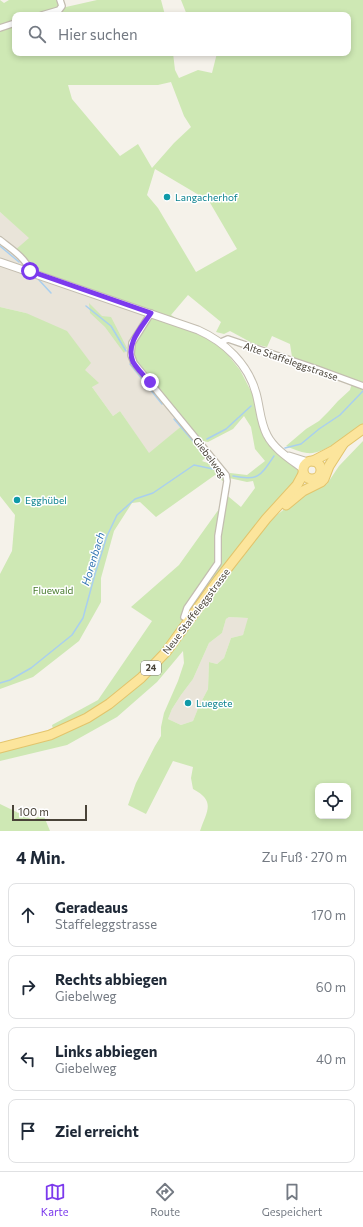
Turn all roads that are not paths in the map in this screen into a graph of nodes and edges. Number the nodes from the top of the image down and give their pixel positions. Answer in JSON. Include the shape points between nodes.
{"nodes":[{"id":1,"x":60,"y":0,"type":"edge"},
{"id":2,"x":52,"y":12,"type":"edge"},
{"id":3,"x":12,"y":24,"type":"edge"},
{"id":4,"x":0,"y":28,"type":"edge"},
{"id":5,"x":0,"y":240,"type":"edge"},
{"id":6,"x":0,"y":262,"type":"edge"},
{"id":7,"x":30,"y":271,"type":"junction"},
{"id":8,"x":151,"y":313,"type":"junction"},
{"id":9,"x":221,"y":342,"type":"junction"},
{"id":10,"x":363,"y":386,"type":"edge"},
{"id":11,"x":363,"y":429,"type":"edge"},
{"id":12,"x":343,"y":444,"type":"junction"},
{"id":13,"x":334,"y":450,"type":"junction"},
{"id":14,"x":306,"y":466,"type":"junction"},
{"id":15,"x":321,"y":470,"type":"junction"},
{"id":16,"x":312,"y":480,"type":"junction"},
{"id":17,"x":293,"y":498,"type":"junction"},
{"id":18,"x":257,"y":531,"type":"junction"},
{"id":19,"x":184,"y":617,"type":"dead end"},
{"id":20,"x":0,"y":748,"type":"edge"}],
"edges":[{"from":1,"to":2,"type":"street","via":[[62,6]]},
{"from":3,"to":4,"type":"street"},
{"from":5,"to":7,"type":"street","via":[[24,261]]},
{"from":6,"to":7,"type":"street"},
{"from":7,"to":8,"type":"street"},
{"from":8,"to":9,"type":"street","via":[[198,330]]},
{"from":8,"to":19,"type":"street","name":"Giebelweg","via":[[132,343],[131,356],[134,363],[226,475],[227,481],[218,536],[218,563],[187,608]]},
{"from":9,"to":10,"type":"street","name":"Alte Staffeleggstrasse","via":[[228,339]]},
{"from":9,"to":14,"type":"street","via":[[231,351],[250,378],[267,434],[273,444],[281,452]]},
{"from":11,"to":12,"type":"main road","number":"24"},
{"from":12,"to":13,"type":"main road","number":"24"},
{"from":12,"to":17,"type":"main road","number":"24","via":[[324,479]]},
{"from":13,"to":14,"type":"main road","number":"24"},
{"from":13,"to":15,"type":"main road","number":"24"},
{"from":14,"to":15,"type":"main road","via":[[319,464]]},
{"from":14,"to":16,"type":"main road","via":[[306,478]]},
{"from":14,"to":18,"type":"main road","name":"Neue Staffeleggstrasse","number":"24","via":[[297,485]]},
{"from":15,"to":16,"type":"main road","via":[[317,478]]},
{"from":16,"to":17,"type":"main road","number":"24","via":[[300,488]]},
{"from":17,"to":18,"type":"main road","number":"24"},
{"from":18,"to":20,"type":"main road","name":"Neue Staffeleggstrasse","number":"24","via":[[166,652],[130,688],[86,718],[50,735]]}]}
